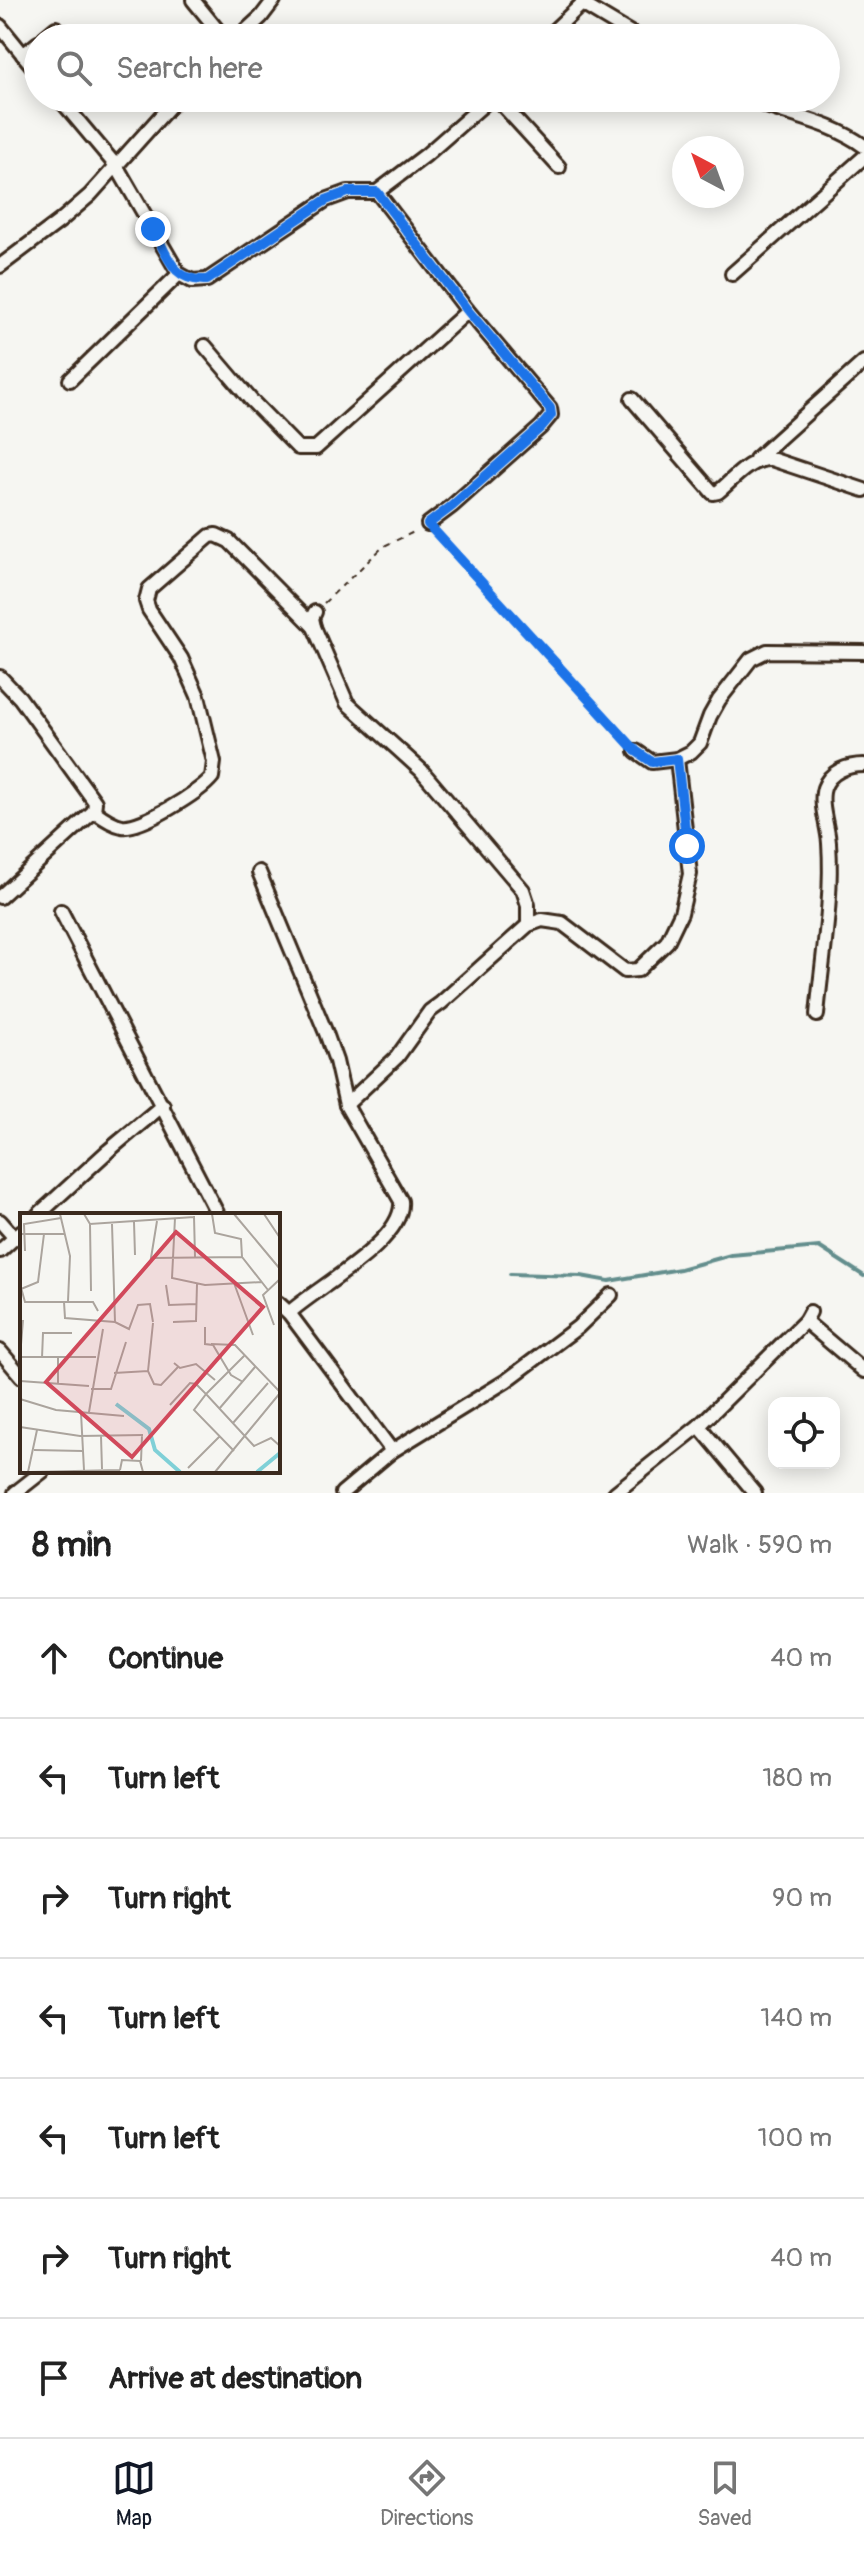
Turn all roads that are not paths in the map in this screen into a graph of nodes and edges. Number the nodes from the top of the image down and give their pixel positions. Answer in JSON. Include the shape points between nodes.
{"nodes":[{"id":1,"x":193,"y":0,"type":"edge"},
{"id":2,"x":274,"y":0,"type":"edge"},
{"id":3,"x":584,"y":2,"type":"edge"},
{"id":4,"x":213,"y":24,"type":"edge"},
{"id":5,"x":253,"y":24,"type":"edge"},
{"id":6,"x":561,"y":24,"type":"edge"},
{"id":7,"x":618,"y":24,"type":"edge"},
{"id":8,"x":0,"y":26,"type":"edge"},
{"id":9,"x":23,"y":55,"type":"edge"},
{"id":10,"x":71,"y":112,"type":"edge"},
{"id":11,"x":165,"y":112,"type":"edge"},
{"id":12,"x":477,"y":112,"type":"edge"},
{"id":13,"x":506,"y":112,"type":"edge"},
{"id":14,"x":790,"y":112,"type":"edge"},
{"id":15,"x":864,"y":146,"type":"edge"},
{"id":16,"x":864,"y":157,"type":"edge"},
{"id":17,"x":117,"y":167,"type":"junction"},
{"id":18,"x":559,"y":167,"type":"dead end"},
{"id":19,"x":377,"y":192,"type":"junction"},
{"id":20,"x":0,"y":266,"type":"edge"},
{"id":21,"x":179,"y":274,"type":"junction"},
{"id":22,"x":732,"y":274,"type":"dead end"},
{"id":23,"x":468,"y":311,"type":"junction"},
{"id":24,"x":205,"y":346,"type":"dead end"},
{"id":25,"x":864,"y":362,"type":"edge"},
{"id":26,"x":70,"y":380,"type":"dead end"},
{"id":27,"x":632,"y":399,"type":"dead end"},
{"id":28,"x":753,"y":462,"type":"junction"},
{"id":29,"x":864,"y":490,"type":"edge"},
{"id":30,"x":428,"y":524,"type":"road end"},
{"id":31,"x":315,"y":612,"type":"road end"},
{"id":32,"x":314,"y":627,"type":"junction"},
{"id":33,"x":864,"y":652,"type":"edge"},
{"id":34,"x":0,"y":677,"type":"edge"},
{"id":35,"x":636,"y":751,"type":"road end"},
{"id":36,"x":677,"y":759,"type":"junction"},
{"id":37,"x":864,"y":765,"type":"edge"},
{"id":38,"x":94,"y":811,"type":"junction"},
{"id":39,"x":259,"y":872,"type":"dead end"},
{"id":40,"x":0,"y":897,"type":"edge"},
{"id":41,"x":61,"y":911,"type":"dead end"},
{"id":42,"x":528,"y":925,"type":"junction"},
{"id":43,"x":817,"y":1015,"type":"dead end"},
{"id":44,"x":163,"y":1105,"type":"junction"},
{"id":45,"x":346,"y":1105,"type":"junction"},
{"id":46,"x":40,"y":1213,"type":"edge"},
{"id":47,"x":217,"y":1213,"type":"edge"},
{"id":48,"x":0,"y":1221,"type":"edge"},
{"id":49,"x":18,"y":1235,"type":"edge"},
{"id":50,"x":0,"y":1251,"type":"edge"},
{"id":51,"x":611,"y":1295,"type":"dead end"},
{"id":52,"x":280,"y":1305,"type":"edge"},
{"id":53,"x":289,"y":1313,"type":"junction"},
{"id":54,"x":0,"y":1351,"type":"edge"},
{"id":55,"x":864,"y":1371,"type":"edge"},
{"id":56,"x":20,"y":1375,"type":"edge"},
{"id":57,"x":699,"y":1426,"type":"junction"},
{"id":58,"x":392,"y":1451,"type":"junction"},
{"id":59,"x":40,"y":1473,"type":"edge"},
{"id":60,"x":350,"y":1491,"type":"edge"},
{"id":61,"x":15,"y":1493,"type":"edge"},
{"id":62,"x":615,"y":1493,"type":"edge"},
{"id":63,"x":755,"y":1493,"type":"edge"}],
"edges":[{"from":1,"to":4,"type":"street"},
{"from":2,"to":5,"type":"street"},
{"from":3,"to":6,"type":"street"},
{"from":3,"to":7,"type":"street"},
{"from":8,"to":9,"type":"street"},
{"from":10,"to":17,"type":"street"},
{"from":11,"to":17,"type":"street"},
{"from":12,"to":19,"type":"street"},
{"from":13,"to":18,"type":"street"},
{"from":14,"to":15,"type":"street"},
{"from":16,"to":22,"type":"street"},
{"from":17,"to":20,"type":"street","via":[[60,221]]},
{"from":17,"to":21,"type":"street"},
{"from":19,"to":21,"type":"street","via":[[348,192],[326,200],[207,280],[192,281]]},
{"from":19,"to":23,"type":"street"},
{"from":21,"to":26,"type":"street"},
{"from":23,"to":24,"type":"street","via":[[316,448],[298,448]]},
{"from":23,"to":30,"type":"street","via":[[547,402],[551,415]]},
{"from":25,"to":28,"type":"street"},
{"from":27,"to":28,"type":"street","via":[[713,493]]},
{"from":28,"to":29,"type":"street","via":[[771,459]]},
{"from":31,"to":32,"type":"street"},
{"from":32,"to":38,"type":"street","via":[[229,541],[210,536],[149,589],[146,601],[198,696],[214,762],[212,777],[139,824],[123,826]]},
{"from":32,"to":42,"type":"street","via":[[347,703],[421,770],[523,890]]},
{"from":33,"to":36,"type":"street","via":[[767,651],[751,659],[719,700],[700,743]]},
{"from":34,"to":38,"type":"street","via":[[90,793]]},
{"from":35,"to":36,"type":"street","via":[[652,762]]},
{"from":36,"to":42,"type":"street","via":[[690,874],[667,942],[638,970],[625,971],[562,923],[542,920]]},
{"from":37,"to":43,"type":"street","via":[[845,767],[824,787],[830,869]]},
{"from":38,"to":40,"type":"street"},
{"from":39,"to":45,"type":"street","via":[[326,1033]]},
{"from":41,"to":44,"type":"street"},
{"from":42,"to":45,"type":"street","via":[[430,1011],[397,1057]]},
{"from":44,"to":46,"type":"street"},
{"from":44,"to":47,"type":"street"},
{"from":45,"to":53,"type":"street","via":[[402,1210],[374,1247]]},
{"from":48,"to":49,"type":"street"},
{"from":49,"to":50,"type":"street"},
{"from":51,"to":58,"type":"street","via":[[506,1381]]},
{"from":52,"to":53,"type":"street"},
{"from":53,"to":58,"type":"street"},
{"from":54,"to":56,"type":"street"},
{"from":55,"to":57,"type":"street","via":[[808,1317]]},
{"from":57,"to":62,"type":"street"},
{"from":57,"to":63,"type":"street"},
{"from":58,"to":60,"type":"street"},
{"from":59,"to":61,"type":"street"}]}
